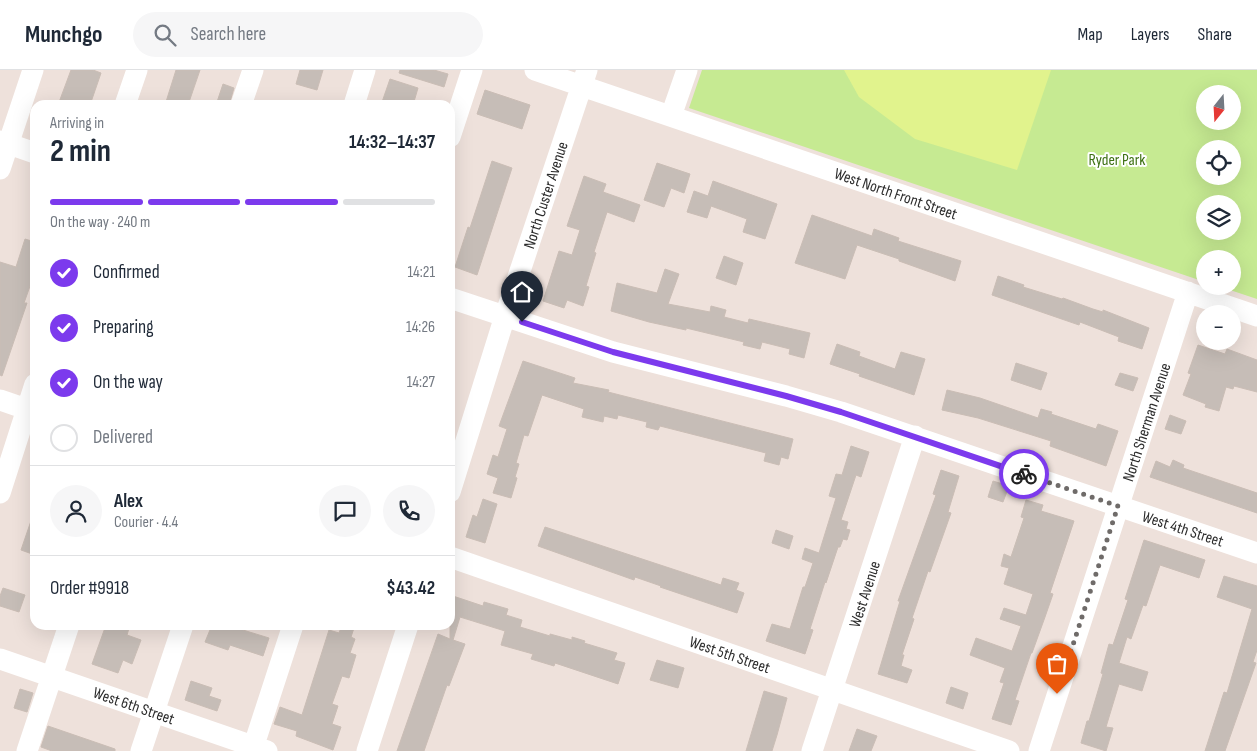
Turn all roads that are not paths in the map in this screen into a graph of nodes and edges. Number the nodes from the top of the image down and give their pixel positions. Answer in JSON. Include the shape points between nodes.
{"nodes":[{"id":1,"x":32,"y":70,"type":"edge"},
{"id":2,"x":137,"y":70,"type":"edge"},
{"id":3,"x":253,"y":70,"type":"edge"},
{"id":4,"x":365,"y":70,"type":"edge"},
{"id":5,"x":472,"y":70,"type":"edge"},
{"id":6,"x":534,"y":70,"type":"edge"},
{"id":7,"x":687,"y":70,"type":"edge"},
{"id":8,"x":584,"y":78,"type":"edge"},
{"id":9,"x":127,"y":100,"type":"edge"},
{"id":10,"x":243,"y":100,"type":"edge"},
{"id":11,"x":356,"y":100,"type":"edge"},
{"id":12,"x":671,"y":116,"type":"junction"},
{"id":13,"x":455,"y":122,"type":"edge"},
{"id":14,"x":4,"y":142,"type":"edge"},
{"id":15,"x":30,"y":151,"type":"edge"},
{"id":16,"x":0,"y":170,"type":"edge"},
{"id":17,"x":1188,"y":292,"type":"junction"},
{"id":18,"x":455,"y":300,"type":"edge"},
{"id":19,"x":505,"y":316,"type":"junction"},
{"id":20,"x":1257,"y":316,"type":"edge"},
{"id":21,"x":0,"y":400,"type":"edge"},
{"id":22,"x":30,"y":411,"type":"edge"},
{"id":23,"x":30,"y":414,"type":"edge"},
{"id":24,"x":915,"y":436,"type":"junction"},
{"id":25,"x":455,"y":476,"type":"edge"},
{"id":26,"x":0,"y":493,"type":"edge"},
{"id":27,"x":1118,"y":506,"type":"junction"},
{"id":28,"x":1257,"y":553,"type":"edge"},
{"id":29,"x":455,"y":559,"type":"edge"},
{"id":30,"x":67,"y":630,"type":"edge"},
{"id":31,"x":182,"y":630,"type":"edge"},
{"id":32,"x":291,"y":630,"type":"edge"},
{"id":33,"x":406,"y":630,"type":"edge"},
{"id":34,"x":0,"y":659,"type":"edge"},
{"id":35,"x":52,"y":677,"type":"junction"},
{"id":36,"x":832,"y":689,"type":"junction"},
{"id":37,"x":154,"y":712,"type":"junction"},
{"id":38,"x":257,"y":749,"type":"edge"},
{"id":39,"x":27,"y":751,"type":"edge"},
{"id":40,"x":141,"y":751,"type":"edge"},
{"id":41,"x":367,"y":751,"type":"edge"},
{"id":42,"x":812,"y":751,"type":"edge"},
{"id":43,"x":1009,"y":751,"type":"edge"},
{"id":44,"x":1039,"y":751,"type":"edge"}],
"edges":[{"from":1,"to":14,"type":"street"},
{"from":2,"to":9,"type":"street"},
{"from":3,"to":10,"type":"street"},
{"from":4,"to":11,"type":"street"},
{"from":5,"to":13,"type":"street"},
{"from":6,"to":8,"type":"street","name":"West North Front Street"},
{"from":7,"to":12,"type":"street"},
{"from":8,"to":12,"type":"street","name":"West North Front Street"},
{"from":8,"to":19,"type":"street","name":"North Custer Avenue"},
{"from":12,"to":17,"type":"street","name":"West North Front Street"},
{"from":14,"to":15,"type":"street"},
{"from":14,"to":16,"type":"street"},
{"from":17,"to":20,"type":"street","name":"West North Front Street"},
{"from":17,"to":27,"type":"street","name":"North Sherman Avenue"},
{"from":18,"to":19,"type":"street","name":"West 4th Street"},
{"from":19,"to":24,"type":"street","name":"West 4th Street","via":[[613,352],[786,396]]},
{"from":19,"to":25,"type":"street","name":"North Custer Avenue"},
{"from":21,"to":22,"type":"street"},
{"from":23,"to":26,"type":"street"},
{"from":24,"to":27,"type":"street","name":"West 4th Street"},
{"from":24,"to":36,"type":"street","name":"West Avenue"},
{"from":27,"to":28,"type":"street","name":"West 4th Street"},
{"from":27,"to":44,"type":"street","name":"North Sherman Avenue"},
{"from":29,"to":36,"type":"street","name":"West 5th Street"},
{"from":30,"to":35,"type":"street"},
{"from":31,"to":37,"type":"street"},
{"from":32,"to":38,"type":"street"},
{"from":33,"to":41,"type":"street"},
{"from":34,"to":35,"type":"street","name":"West 6th Street"},
{"from":35,"to":37,"type":"street","name":"West 6th Street"},
{"from":35,"to":39,"type":"street"},
{"from":36,"to":42,"type":"street","name":"West Avenue"},
{"from":36,"to":43,"type":"street","name":"West 5th Street"},
{"from":37,"to":38,"type":"street","name":"West 6th Street"},
{"from":37,"to":40,"type":"street"}]}
